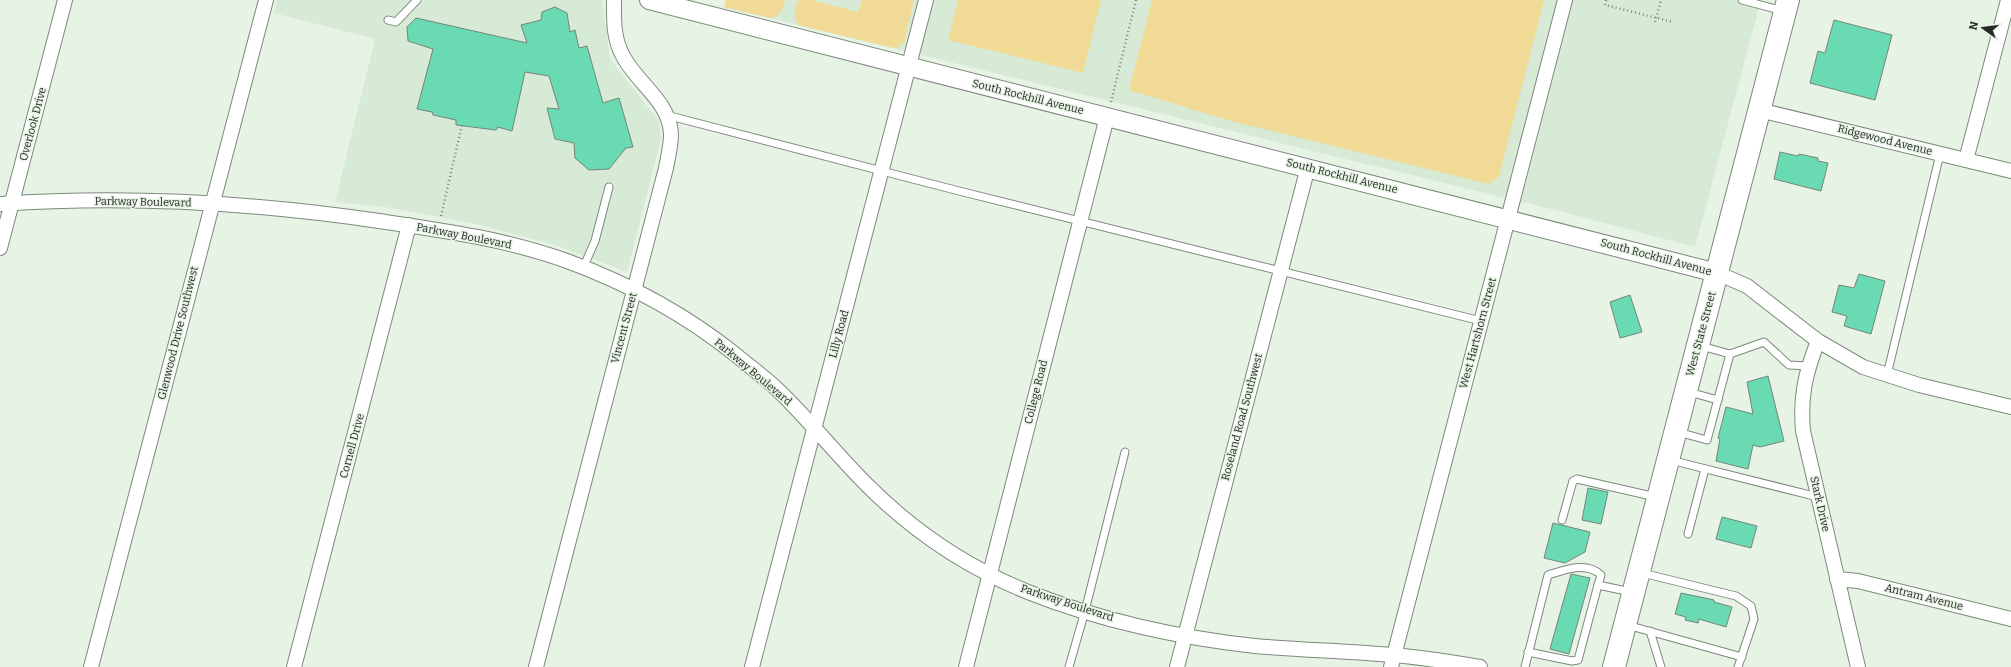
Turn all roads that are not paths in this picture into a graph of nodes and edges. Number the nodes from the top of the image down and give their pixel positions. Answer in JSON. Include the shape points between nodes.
{"nodes":[{"id":1,"x":65,"y":0,"type":"edge"},
{"id":2,"x":266,"y":0,"type":"edge"},
{"id":3,"x":417,"y":0,"type":"edge"},
{"id":4,"x":614,"y":0,"type":"edge"},
{"id":5,"x":649,"y":0,"type":"edge"},
{"id":6,"x":926,"y":0,"type":"edge"},
{"id":7,"x":1565,"y":0,"type":"edge"},
{"id":8,"x":1742,"y":0,"type":"edge"},
{"id":9,"x":2008,"y":0,"type":"edge"},
{"id":10,"x":1786,"y":6,"type":"edge"},
{"id":11,"x":388,"y":20,"type":"dead end"},
{"id":12,"x":908,"y":66,"type":"junction"},
{"id":13,"x":1759,"y":110,"type":"junction"},
{"id":14,"x":666,"y":115,"type":"junction"},
{"id":15,"x":1107,"y":117,"type":"junction"},
{"id":16,"x":1940,"y":154,"type":"junction"},
{"id":17,"x":1966,"y":160,"type":"junction"},
{"id":18,"x":1308,"y":167,"type":"junction"},
{"id":19,"x":882,"y":170,"type":"junction"},
{"id":20,"x":2011,"y":171,"type":"edge"},
{"id":21,"x":609,"y":187,"type":"dead end"},
{"id":22,"x":6,"y":203,"type":"edge"},
{"id":23,"x":211,"y":204,"type":"junction"},
{"id":24,"x":1509,"y":219,"type":"junction"},
{"id":25,"x":1081,"y":220,"type":"junction"},
{"id":26,"x":409,"y":225,"type":"junction"},
{"id":27,"x":0,"y":248,"type":"edge"},
{"id":28,"x":583,"y":268,"type":"junction"},
{"id":29,"x":1280,"y":272,"type":"junction"},
{"id":30,"x":1717,"y":273,"type":"junction"},
{"id":31,"x":634,"y":290,"type":"junction"},
{"id":32,"x":1481,"y":321,"type":"junction"},
{"id":33,"x":1818,"y":341,"type":"junction"},
{"id":34,"x":1698,"y":346,"type":"junction"},
{"id":35,"x":1730,"y":354,"type":"junction"},
{"id":36,"x":1808,"y":366,"type":"junction"},
{"id":37,"x":1887,"y":375,"type":"junction"},
{"id":38,"x":1686,"y":391,"type":"junction"},
{"id":39,"x":1718,"y":400,"type":"junction"},
{"id":40,"x":2011,"y":407,"type":"edge"},
{"id":41,"x":814,"y":430,"type":"junction"},
{"id":42,"x":1676,"y":432,"type":"junction"},
{"id":43,"x":1125,"y":452,"type":"dead end"},
{"id":44,"x":1668,"y":460,"type":"junction"},
{"id":45,"x":1705,"y":469,"type":"junction"},
{"id":46,"x":1658,"y":497,"type":"junction"},
{"id":47,"x":1818,"y":497,"type":"junction"},
{"id":48,"x":1562,"y":520,"type":"dead end"},
{"id":49,"x":1688,"y":534,"type":"dead end"},
{"id":50,"x":990,"y":574,"type":"junction"},
{"id":51,"x":1838,"y":580,"type":"junction"},
{"id":52,"x":1636,"y":582,"type":"junction"},
{"id":53,"x":1598,"y":585,"type":"junction"},
{"id":54,"x":1085,"y":611,"type":"junction"},
{"id":55,"x":2011,"y":619,"type":"edge"},
{"id":56,"x":1625,"y":625,"type":"junction"},
{"id":57,"x":1650,"y":631,"type":"junction"},
{"id":58,"x":1186,"y":636,"type":"junction"},
{"id":59,"x":1528,"y":652,"type":"junction"},
{"id":60,"x":1742,"y":657,"type":"junction"},
{"id":61,"x":1392,"y":661,"type":"edge"},
{"id":62,"x":91,"y":667,"type":"edge"},
{"id":63,"x":294,"y":667,"type":"edge"},
{"id":64,"x":536,"y":667,"type":"edge"},
{"id":65,"x":752,"y":667,"type":"edge"},
{"id":66,"x":966,"y":667,"type":"edge"},
{"id":67,"x":1069,"y":667,"type":"edge"},
{"id":68,"x":1177,"y":667,"type":"edge"},
{"id":69,"x":1480,"y":667,"type":"edge"},
{"id":70,"x":1525,"y":667,"type":"edge"},
{"id":71,"x":1614,"y":667,"type":"edge"},
{"id":72,"x":1661,"y":667,"type":"edge"},
{"id":73,"x":1738,"y":667,"type":"edge"},
{"id":74,"x":1858,"y":667,"type":"edge"}],
"edges":[{"from":1,"to":22,"type":"street","name":"Overlook Drive"},
{"from":2,"to":23,"type":"street","name":"Glenwood Drive Southwest"},
{"from":3,"to":11,"type":"lane","via":[[396,22]]},
{"from":4,"to":14,"type":"street","name":"Vincent Street","via":[[614,30],[621,53]]},
{"from":5,"to":12,"type":"street","name":"South Rockhill Avenue"},
{"from":6,"to":12,"type":"street","name":"Lilly Road"},
{"from":7,"to":24,"type":"street","name":"West Hartshorn Street"},
{"from":8,"to":10,"type":"lane"},
{"from":9,"to":17,"type":"street"},
{"from":10,"to":13,"type":"highway","name":"West State Street"},
{"from":12,"to":15,"type":"street","name":"South Rockhill Avenue"},
{"from":12,"to":19,"type":"street","name":"Lilly Road"},
{"from":13,"to":16,"type":"street","name":"Ridgewood Avenue"},
{"from":13,"to":30,"type":"highway","name":"West State Street"},
{"from":14,"to":19,"type":"lane"},
{"from":14,"to":31,"type":"street","name":"Vincent Street","via":[[671,145]]},
{"from":15,"to":18,"type":"street","name":"South Rockhill Avenue"},
{"from":15,"to":25,"type":"street","name":"College Road"},
{"from":16,"to":17,"type":"street","name":"Ridgewood Avenue"},
{"from":16,"to":37,"type":"lane"},
{"from":17,"to":20,"type":"street","name":"Ridgewood Avenue"},
{"from":18,"to":24,"type":"street","name":"South Rockhill Avenue"},
{"from":18,"to":29,"type":"street","name":"Roseland Road Southwest"},
{"from":19,"to":25,"type":"lane"},
{"from":19,"to":41,"type":"street","name":"Lilly Road"},
{"from":21,"to":28,"type":"lane","via":[[595,241]]},
{"from":22,"to":23,"type":"street","name":"Parkway Boulevard","via":[[130,201]]},
{"from":22,"to":27,"type":"street","name":"Overlook Drive"},
{"from":23,"to":26,"type":"street","name":"Parkway Boulevard","via":[[329,214]]},
{"from":23,"to":62,"type":"street","name":"Glenwood Drive Southwest"},
{"from":24,"to":30,"type":"street","name":"South Rockhill Avenue"},
{"from":24,"to":32,"type":"street","name":"West Hartshorn Street"},
{"from":25,"to":29,"type":"lane"},
{"from":25,"to":50,"type":"street","name":"College Road"},
{"from":26,"to":28,"type":"street","name":"Parkway Boulevard","via":[[536,251]]},
{"from":26,"to":63,"type":"street","name":"Cornell Drive"},
{"from":28,"to":31,"type":"street","name":"Parkway Boulevard"},
{"from":29,"to":32,"type":"lane"},
{"from":29,"to":58,"type":"street","name":"Roseland Road Southwest"},
{"from":30,"to":33,"type":"street","name":"South Rockhill Avenue","via":[[1747,286]]},
{"from":30,"to":34,"type":"highway","name":"West State Street"},
{"from":31,"to":41,"type":"street","name":"Parkway Boulevard","via":[[696,326],[732,352],[776,388]]},
{"from":31,"to":64,"type":"street","name":"Vincent Street"},
{"from":32,"to":61,"type":"street","name":"West Hartshorn Street"},
{"from":33,"to":36,"type":"street","name":"Stark Drive"},
{"from":33,"to":37,"type":"street","name":"South Rockhill Avenue","via":[[1849,360]]},
{"from":34,"to":35,"type":"lane"},
{"from":34,"to":38,"type":"highway","name":"West State Street"},
{"from":35,"to":36,"type":"lane","via":[[1764,342],[1789,365]]},
{"from":35,"to":39,"type":"lane"},
{"from":36,"to":47,"type":"street","name":"Stark Drive","via":[[1802,410]]},
{"from":37,"to":40,"type":"street","name":"South Rockhill Avenue"},
{"from":38,"to":39,"type":"lane"},
{"from":38,"to":42,"type":"highway","name":"West State Street"},
{"from":39,"to":42,"type":"lane","via":[[1707,440]]},
{"from":41,"to":50,"type":"street","name":"Parkway Boulevard","via":[[890,506],[940,545]]},
{"from":41,"to":65,"type":"street","name":"Lilly Road"},
{"from":42,"to":44,"type":"highway","name":"West State Street"},
{"from":43,"to":54,"type":"lane"},
{"from":44,"to":45,"type":"lane"},
{"from":44,"to":46,"type":"highway","name":"West State Street"},
{"from":45,"to":47,"type":"lane"},
{"from":45,"to":49,"type":"lane"},
{"from":46,"to":48,"type":"lane","via":[[1577,479],[1573,481]]},
{"from":46,"to":52,"type":"highway","name":"West State Street"},
{"from":47,"to":51,"type":"street","name":"Stark Drive"},
{"from":50,"to":54,"type":"street","name":"Parkway Boulevard","via":[[1028,592]]},
{"from":50,"to":66,"type":"street","name":"College Road"},
{"from":51,"to":55,"type":"street","name":"Antram Avenue","via":[[1858,581]]},
{"from":51,"to":74,"type":"street","name":"Stark Drive"},
{"from":52,"to":53,"type":"lane"},
{"from":52,"to":56,"type":"highway","name":"West State Street"},
{"from":52,"to":60,"type":"lane","via":[[1736,596],[1751,606],[1754,619]]},
{"from":53,"to":59,"type":"lane","via":[[1578,660]]},
{"from":53,"to":59,"type":"lane","via":[[1601,575],[1578,566],[1548,574]]},
{"from":54,"to":58,"type":"street","name":"Parkway Boulevard"},
{"from":54,"to":67,"type":"lane"},
{"from":56,"to":57,"type":"lane"},
{"from":56,"to":71,"type":"highway","name":"West State Street"},
{"from":57,"to":60,"type":"lane"},
{"from":57,"to":72,"type":"lane"},
{"from":58,"to":61,"type":"street","name":"Parkway Boulevard"},
{"from":58,"to":68,"type":"street","name":"Roseland Road Southwest"},
{"from":59,"to":70,"type":"lane"},
{"from":60,"to":73,"type":"lane"},
{"from":61,"to":69,"type":"street","name":"Parkway Boulevard"}]}
